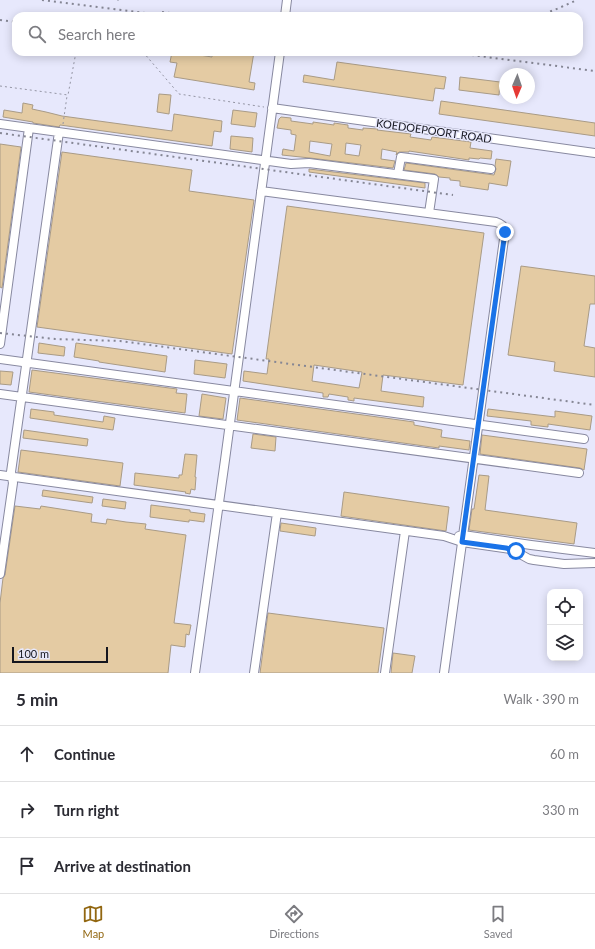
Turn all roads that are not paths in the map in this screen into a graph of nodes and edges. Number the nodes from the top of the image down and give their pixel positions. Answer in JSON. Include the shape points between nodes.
{"nodes":[{"id":1,"x":287,"y":0,"type":"edge"},
{"id":2,"x":285,"y":12,"type":"edge"},
{"id":3,"x":279,"y":56,"type":"edge"},
{"id":4,"x":272,"y":108,"type":"junction"},
{"id":5,"x":0,"y":124,"type":"edge"},
{"id":6,"x":29,"y":128,"type":"junction"},
{"id":7,"x":60,"y":133,"type":"junction"},
{"id":8,"x":595,"y":153,"type":"edge"},
{"id":9,"x":265,"y":161,"type":"junction"},
{"id":10,"x":491,"y":169,"type":"dead end"},
{"id":11,"x":398,"y":174,"type":"junction"},
{"id":12,"x":261,"y":191,"type":"junction"},
{"id":13,"x":429,"y":213,"type":"junction"},
{"id":14,"x":0,"y":344,"type":"edge"},
{"id":15,"x":0,"y":359,"type":"edge"},
{"id":16,"x":27,"y":362,"type":"junction"},
{"id":17,"x":234,"y":391,"type":"junction"},
{"id":18,"x":0,"y":394,"type":"edge"},
{"id":19,"x":22,"y":397,"type":"junction"},
{"id":20,"x":230,"y":425,"type":"junction"},
{"id":21,"x":478,"y":425,"type":"junction"},
{"id":22,"x":584,"y":439,"type":"dead end"},
{"id":23,"x":473,"y":458,"type":"junction"},
{"id":24,"x":579,"y":473,"type":"dead end"},
{"id":25,"x":0,"y":475,"type":"edge"},
{"id":26,"x":12,"y":477,"type":"junction"},
{"id":27,"x":218,"y":505,"type":"junction"},
{"id":28,"x":276,"y":513,"type":"junction"},
{"id":29,"x":404,"y":531,"type":"junction"},
{"id":30,"x":462,"y":538,"type":"junction"},
{"id":31,"x":595,"y":553,"type":"edge"},
{"id":32,"x":595,"y":563,"type":"edge"},
{"id":33,"x":0,"y":574,"type":"edge"},
{"id":34,"x":195,"y":673,"type":"edge"},
{"id":35,"x":254,"y":673,"type":"edge"},
{"id":36,"x":385,"y":673,"type":"edge"},
{"id":37,"x":444,"y":673,"type":"edge"}],
"edges":[{"from":1,"to":2,"type":"street"},
{"from":3,"to":4,"type":"street"},
{"from":4,"to":8,"type":"street","name":"KOEDOEPOORT ROAD"},
{"from":4,"to":9,"type":"street"},
{"from":5,"to":6,"type":"street"},
{"from":6,"to":7,"type":"street"},
{"from":6,"to":14,"type":"street"},
{"from":7,"to":9,"type":"street"},
{"from":7,"to":16,"type":"street"},
{"from":9,"to":11,"type":"street","via":[[308,163]]},
{"from":9,"to":12,"type":"street"},
{"from":10,"to":11,"type":"street","via":[[400,157]]},
{"from":11,"to":13,"type":"street","via":[[434,179]]},
{"from":12,"to":13,"type":"street"},
{"from":12,"to":17,"type":"street"},
{"from":13,"to":21,"type":"street","via":[[496,222],[502,225],[505,232]]},
{"from":15,"to":16,"type":"street"},
{"from":16,"to":17,"type":"street"},
{"from":16,"to":19,"type":"street"},
{"from":17,"to":20,"type":"street"},
{"from":17,"to":21,"type":"street"},
{"from":18,"to":19,"type":"street"},
{"from":19,"to":20,"type":"street"},
{"from":19,"to":26,"type":"street"},
{"from":20,"to":23,"type":"street"},
{"from":20,"to":27,"type":"street"},
{"from":21,"to":22,"type":"street"},
{"from":21,"to":23,"type":"street"},
{"from":23,"to":24,"type":"street"},
{"from":23,"to":30,"type":"street"},
{"from":25,"to":26,"type":"street"},
{"from":26,"to":27,"type":"street"},
{"from":26,"to":33,"type":"street"},
{"from":27,"to":28,"type":"street"},
{"from":27,"to":34,"type":"street"},
{"from":28,"to":29,"type":"street"},
{"from":28,"to":35,"type":"street"},
{"from":29,"to":30,"type":"street"},
{"from":29,"to":36,"type":"street"},
{"from":30,"to":31,"type":"street"},
{"from":30,"to":32,"type":"street","via":[[511,549],[534,560],[564,564]]},
{"from":30,"to":37,"type":"street"}]}
